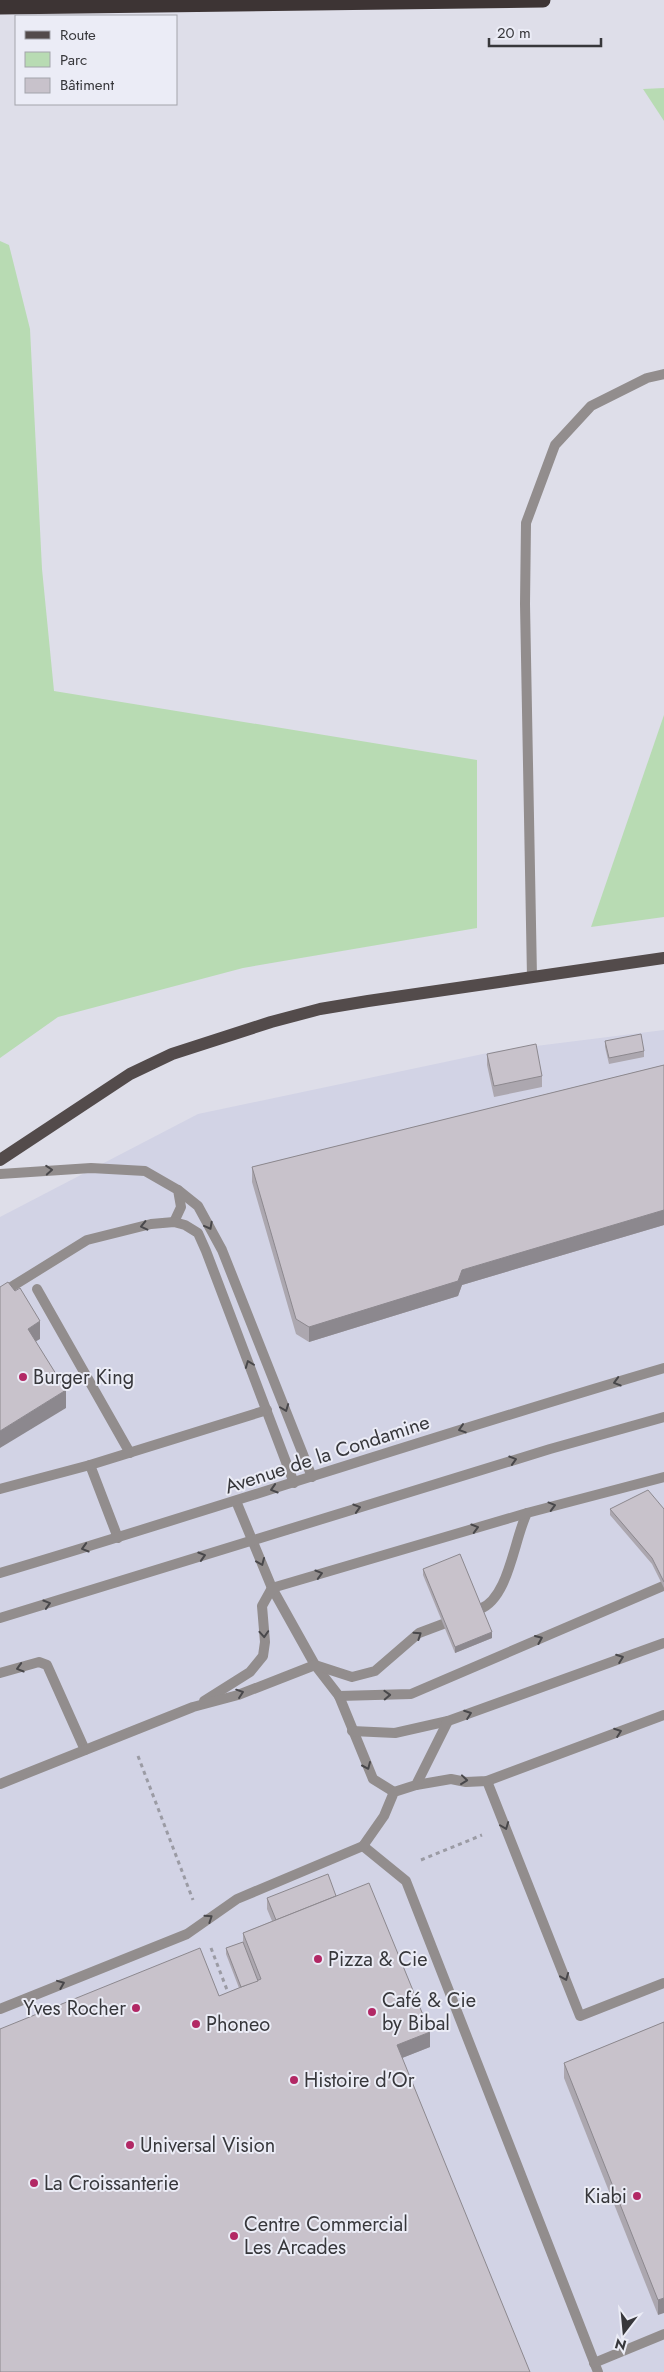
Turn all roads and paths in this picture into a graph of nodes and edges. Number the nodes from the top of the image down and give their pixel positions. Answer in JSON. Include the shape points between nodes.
{"nodes":[{"id":1,"x":543,"y":0,"type":"edge"},
{"id":2,"x":0,"y":7,"type":"edge"},
{"id":3,"x":664,"y":374,"type":"edge"},
{"id":4,"x":664,"y":958,"type":"edge"},
{"id":5,"x":532,"y":977,"type":"junction"},
{"id":6,"x":0,"y":1160,"type":"edge"},
{"id":7,"x":0,"y":1174,"type":"edge"},
{"id":8,"x":178,"y":1190,"type":"junction"},
{"id":9,"x":174,"y":1222,"type":"junction"},
{"id":10,"x":38,"y":1289,"type":"dead end"},
{"id":11,"x":0,"y":1294,"type":"edge"},
{"id":12,"x":664,"y":1368,"type":"edge"},
{"id":13,"x":266,"y":1410,"type":"junction"},
{"id":14,"x":664,"y":1417,"type":"edge"},
{"id":15,"x":130,"y":1453,"type":"junction"},
{"id":16,"x":90,"y":1465,"type":"junction"},
{"id":17,"x":312,"y":1477,"type":"junction"},
{"id":18,"x":664,"y":1477,"type":"edge"},
{"id":19,"x":294,"y":1483,"type":"junction"},
{"id":20,"x":0,"y":1489,"type":"edge"},
{"id":21,"x":236,"y":1501,"type":"junction"},
{"id":22,"x":527,"y":1513,"type":"junction"},
{"id":23,"x":118,"y":1538,"type":"junction"},
{"id":24,"x":252,"y":1541,"type":"junction"},
{"id":25,"x":0,"y":1573,"type":"edge"},
{"id":26,"x":663,"y":1586,"type":"edge"},
{"id":27,"x":272,"y":1588,"type":"junction"},
{"id":28,"x":480,"y":1609,"type":"edge"},
{"id":29,"x":0,"y":1618,"type":"edge"},
{"id":30,"x":443,"y":1624,"type":"edge"},
{"id":31,"x":664,"y":1642,"type":"edge"},
{"id":32,"x":315,"y":1665,"type":"junction"},
{"id":33,"x":0,"y":1673,"type":"edge"},
{"id":34,"x":339,"y":1696,"type":"junction"},
{"id":35,"x":194,"y":1707,"type":"junction"},
{"id":36,"x":664,"y":1715,"type":"edge"},
{"id":37,"x":448,"y":1720,"type":"junction"},
{"id":38,"x":352,"y":1731,"type":"junction"},
{"id":39,"x":128,"y":1733,"type":"junction"},
{"id":40,"x":85,"y":1750,"type":"junction"},
{"id":41,"x":487,"y":1781,"type":"junction"},
{"id":42,"x":0,"y":1784,"type":"edge"},
{"id":43,"x":416,"y":1785,"type":"junction"},
{"id":44,"x":394,"y":1792,"type":"junction"},
{"id":45,"x":504,"y":1826,"type":"junction"},
{"id":46,"x":363,"y":1846,"type":"junction"},
{"id":47,"x":393,"y":1872,"type":"junction"},
{"id":48,"x":202,"y":1923,"type":"junction"},
{"id":49,"x":664,"y":1983,"type":"edge"},
{"id":50,"x":230,"y":1996,"type":"edge"},
{"id":51,"x":0,"y":2009,"type":"edge"},
{"id":52,"x":664,"y":2334,"type":"edge"},
{"id":53,"x":596,"y":2368,"type":"edge"}],
"edges":[{"from":1,"to":2,"type":"highway"},
{"from":3,"to":5,"type":"street","via":[[647,378],[591,406],[556,445],[526,523]]},
{"from":4,"to":5,"type":"main road"},
{"from":5,"to":6,"type":"main road","via":[[320,1009],[172,1054],[130,1074]]},
{"from":7,"to":8,"type":"street","one_way":true,"via":[[91,1168],[145,1171]]},
{"from":8,"to":9,"type":"street","via":[[181,1207]]},
{"from":8,"to":17,"type":"street","one_way":true,"via":[[198,1206],[222,1250]]},
{"from":9,"to":11,"type":"street","one_way":true,"via":[[151,1224],[87,1240]]},
{"from":13,"to":9,"type":"street","one_way":true,"via":[[198,1233],[185,1224]]},
{"from":10,"to":15,"type":"street"},
{"from":12,"to":17,"type":"street","name":"Avenue de la Condamine","one_way":true},
{"from":13,"to":15,"type":"street"},
{"from":13,"to":19,"type":"street"},
{"from":24,"to":14,"type":"street","one_way":true},
{"from":15,"to":16,"type":"street"},
{"from":16,"to":20,"type":"street"},
{"from":16,"to":23,"type":"street"},
{"from":17,"to":19,"type":"street","name":"Avenue de la Condamine"},
{"from":22,"to":18,"type":"street","one_way":true},
{"from":19,"to":21,"type":"street","name":"Avenue de la Condamine","one_way":true},
{"from":21,"to":23,"type":"street","name":"Avenue de la Condamine"},
{"from":21,"to":24,"type":"street"},
{"from":27,"to":22,"type":"street","one_way":true},
{"from":22,"to":28,"type":"street","via":[[505,1579],[488,1606]]},
{"from":23,"to":25,"type":"street","name":"Avenue de la Condamine","one_way":true},
{"from":24,"to":27,"type":"street","one_way":true},
{"from":29,"to":24,"type":"street","one_way":true},
{"from":34,"to":26,"type":"street","one_way":true,"via":[[412,1694]]},
{"from":27,"to":32,"type":"street"},
{"from":27,"to":35,"type":"street","one_way":true,"via":[[262,1606],[263,1656],[250,1672]]},
{"from":32,"to":30,"type":"street","one_way":true,"via":[[352,1677],[375,1671],[419,1633]]},
{"from":37,"to":31,"type":"street","one_way":true},
{"from":32,"to":34,"type":"street"},
{"from":35,"to":32,"type":"street","one_way":true,"via":[[238,1695]]},
{"from":40,"to":33,"type":"street","one_way":true,"via":[[47,1665],[39,1662]]},
{"from":34,"to":38,"type":"street"},
{"from":35,"to":39,"type":"street"},
{"from":41,"to":36,"type":"street","one_way":true},
{"from":37,"to":38,"type":"street","via":[[395,1733]]},
{"from":37,"to":43,"type":"street"},
{"from":38,"to":44,"type":"street","one_way":true,"via":[[373,1779]]},
{"from":39,"to":40,"type":"street"},
{"from":39,"to":48,"type":"path"},
{"from":40,"to":42,"type":"street"},
{"from":43,"to":41,"type":"street","one_way":true,"via":[[451,1778],[466,1782]]},
{"from":41,"to":45,"type":"street"},
{"from":43,"to":44,"type":"street"},
{"from":44,"to":46,"type":"street","via":[[384,1816]]},
{"from":45,"to":47,"type":"path"},
{"from":45,"to":49,"type":"street","one_way":true,"via":[[580,2016]]},
{"from":46,"to":47,"type":"street"},
{"from":48,"to":46,"type":"street","one_way":true,"via":[[237,1899]]},
{"from":47,"to":53,"type":"street","via":[[406,1881]]},
{"from":48,"to":50,"type":"path"},
{"from":51,"to":48,"type":"street","one_way":true,"via":[[187,1934]]},
{"from":52,"to":53,"type":"street"}]}
